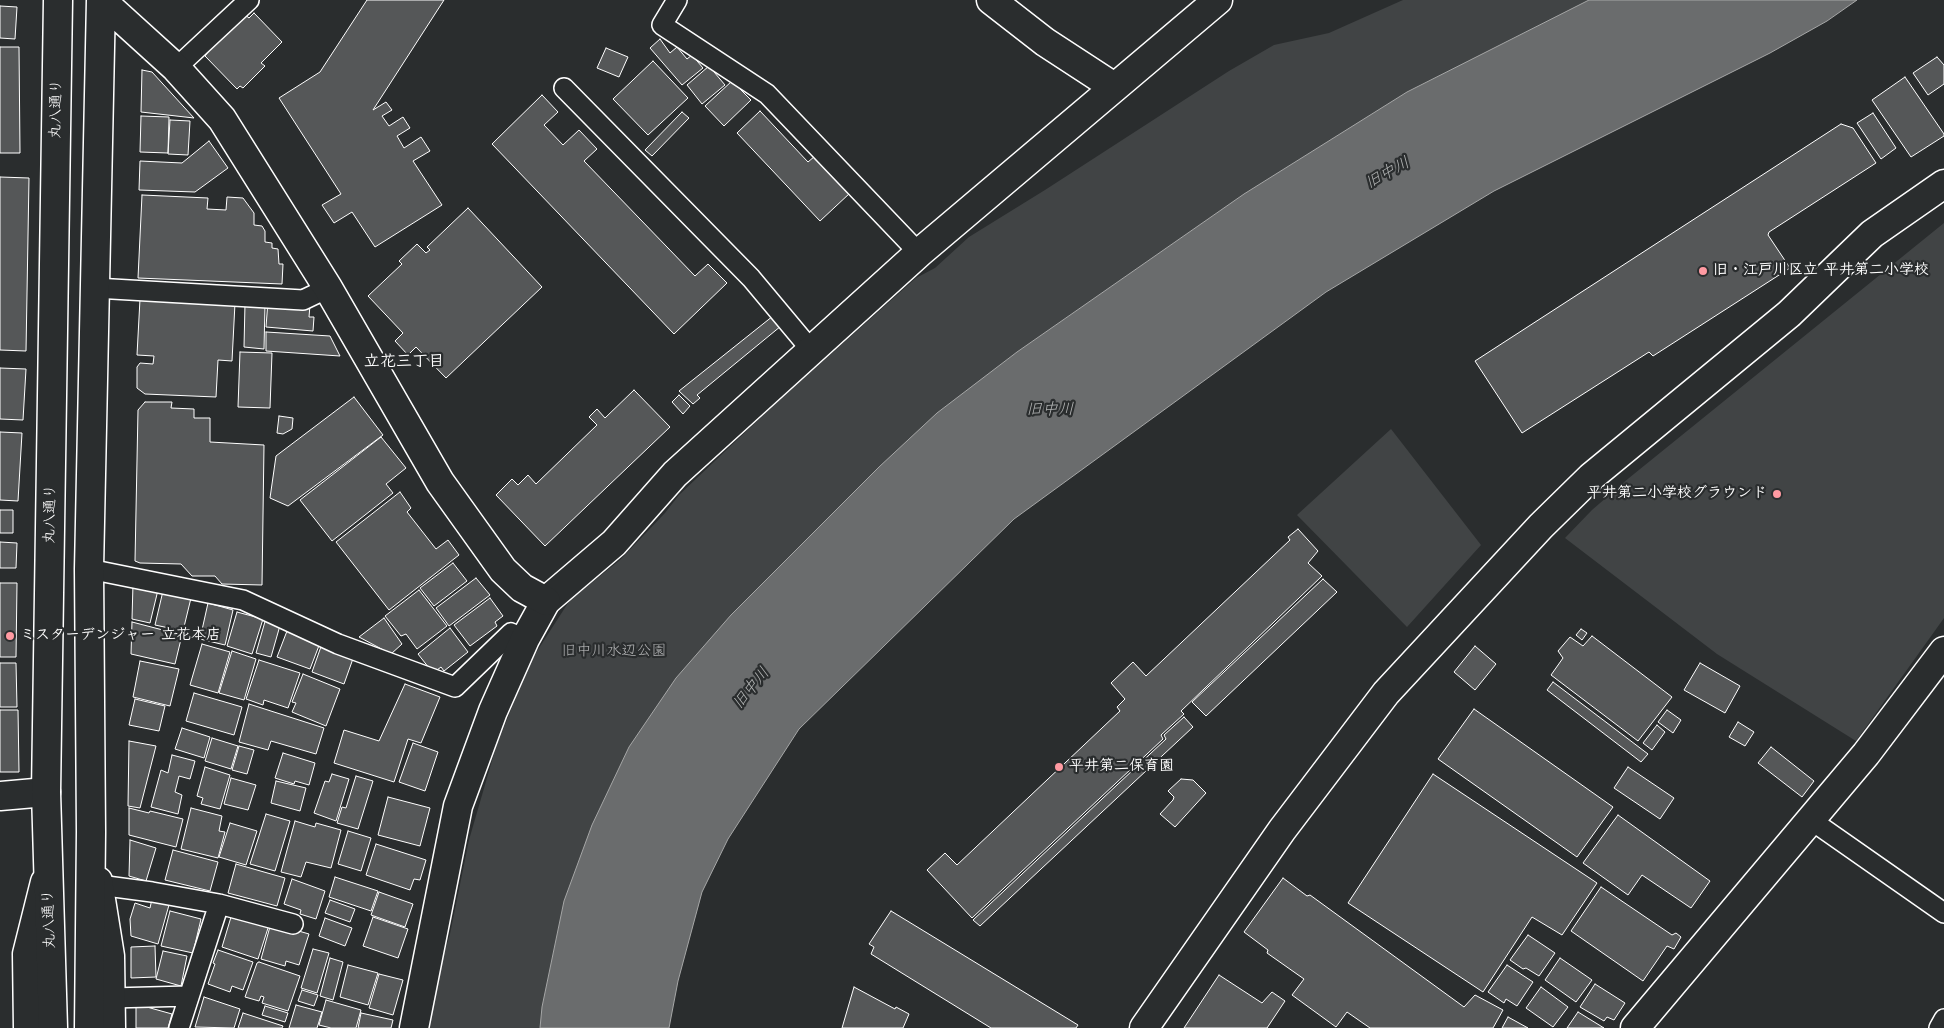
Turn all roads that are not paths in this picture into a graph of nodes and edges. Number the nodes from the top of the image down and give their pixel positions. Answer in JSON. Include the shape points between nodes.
{"nodes":[{"id":1,"x":58,"y":0,"type":"edge"},
{"id":2,"x":100,"y":0,"type":"edge"},
{"id":3,"x":249,"y":0,"type":"edge"},
{"id":4,"x":677,"y":0,"type":"edge"},
{"id":5,"x":1218,"y":0,"type":"edge"},
{"id":6,"x":999,"y":3,"type":"edge"},
{"id":7,"x":176,"y":68,"type":"junction"},
{"id":8,"x":1114,"y":87,"type":"junction"},
{"id":9,"x":564,"y":88,"type":"dead end"},
{"id":10,"x":1944,"y":184,"type":"edge"},
{"id":11,"x":919,"y":253,"type":"junction"},
{"id":12,"x":95,"y":288,"type":"junction"},
{"id":13,"x":328,"y":288,"type":"junction"},
{"id":14,"x":812,"y":351,"type":"junction"},
{"id":15,"x":89,"y":569,"type":"junction"},
{"id":16,"x":546,"y":600,"type":"junction"},
{"id":17,"x":525,"y":639,"type":"junction"},
{"id":18,"x":1943,"y":655,"type":"edge"},
{"id":19,"x":46,"y":792,"type":"junction"},
{"id":20,"x":0,"y":796,"type":"edge"},
{"id":21,"x":1811,"y":820,"type":"junction"},
{"id":22,"x":91,"y":832,"type":"junction"},
{"id":23,"x":48,"y":866,"type":"junction"},
{"id":24,"x":99,"y":885,"type":"junction"},
{"id":25,"x":219,"y":904,"type":"junction"},
{"id":26,"x":1944,"y":913,"type":"edge"},
{"id":27,"x":293,"y":924,"type":"dead end"},
{"id":28,"x":189,"y":996,"type":"junction"},
{"id":29,"x":111,"y":998,"type":"junction"},
{"id":30,"x":1944,"y":1019,"type":"edge"},
{"id":31,"x":1644,"y":1025,"type":"edge"},
{"id":32,"x":28,"y":1028,"type":"edge"},
{"id":33,"x":53,"y":1028,"type":"edge"},
{"id":34,"x":89,"y":1028,"type":"edge"},
{"id":35,"x":111,"y":1028,"type":"edge"},
{"id":36,"x":179,"y":1028,"type":"edge"},
{"id":37,"x":414,"y":1028,"type":"edge"},
{"id":38,"x":1144,"y":1028,"type":"edge"},
{"id":39,"x":1939,"y":1028,"type":"edge"}],
"edges":[{"from":1,"to":19,"type":"street","name":"丸八通り"},
{"from":2,"to":7,"type":"street"},
{"from":2,"to":12,"type":"street"},
{"from":3,"to":7,"type":"lane"},
{"from":4,"to":11,"type":"lane","via":[[662,25],[767,94]]},
{"from":5,"to":8,"type":"street"},
{"from":6,"to":8,"type":"street","via":[[1045,42]]},
{"from":7,"to":13,"type":"street","via":[[222,119]]},
{"from":8,"to":11,"type":"street"},
{"from":9,"to":14,"type":"lane","via":[[751,278]]},
{"from":10,"to":38,"type":"street","via":[[1872,234],[1789,314],[1591,477],[1541,526],[1386,694],[1282,830]]},
{"from":11,"to":14,"type":"street"},
{"from":12,"to":13,"type":"lane","via":[[303,300]]},
{"from":12,"to":15,"type":"street"},
{"from":13,"to":16,"type":"street","via":[[440,482],[503,570],[522,588]]},
{"from":14,"to":16,"type":"street","via":[[675,474],[614,543]]},
{"from":15,"to":17,"type":"lane","via":[[243,600],[338,644],[454,687],[512,633]]},
{"from":15,"to":22,"type":"street"},
{"from":16,"to":17,"type":"street"},
{"from":17,"to":37,"type":"street","via":[[493,711],[458,806]]},
{"from":18,"to":21,"type":"street"},
{"from":19,"to":20,"type":"street"},
{"from":19,"to":23,"type":"street","name":"丸八通り"},
{"from":21,"to":26,"type":"lane"},
{"from":21,"to":31,"type":"street"},
{"from":22,"to":24,"type":"street"},
{"from":22,"to":34,"type":"street"},
{"from":23,"to":32,"type":"street","via":[[27,954]]},
{"from":23,"to":33,"type":"street","name":"丸八通り"},
{"from":24,"to":25,"type":"lane"},
{"from":24,"to":29,"type":"street","via":[[110,956]]},
{"from":25,"to":27,"type":"lane"},
{"from":25,"to":28,"type":"lane"},
{"from":28,"to":29,"type":"lane"},
{"from":28,"to":36,"type":"lane"},
{"from":29,"to":35,"type":"street"},
{"from":30,"to":39,"type":"lane"}]}
